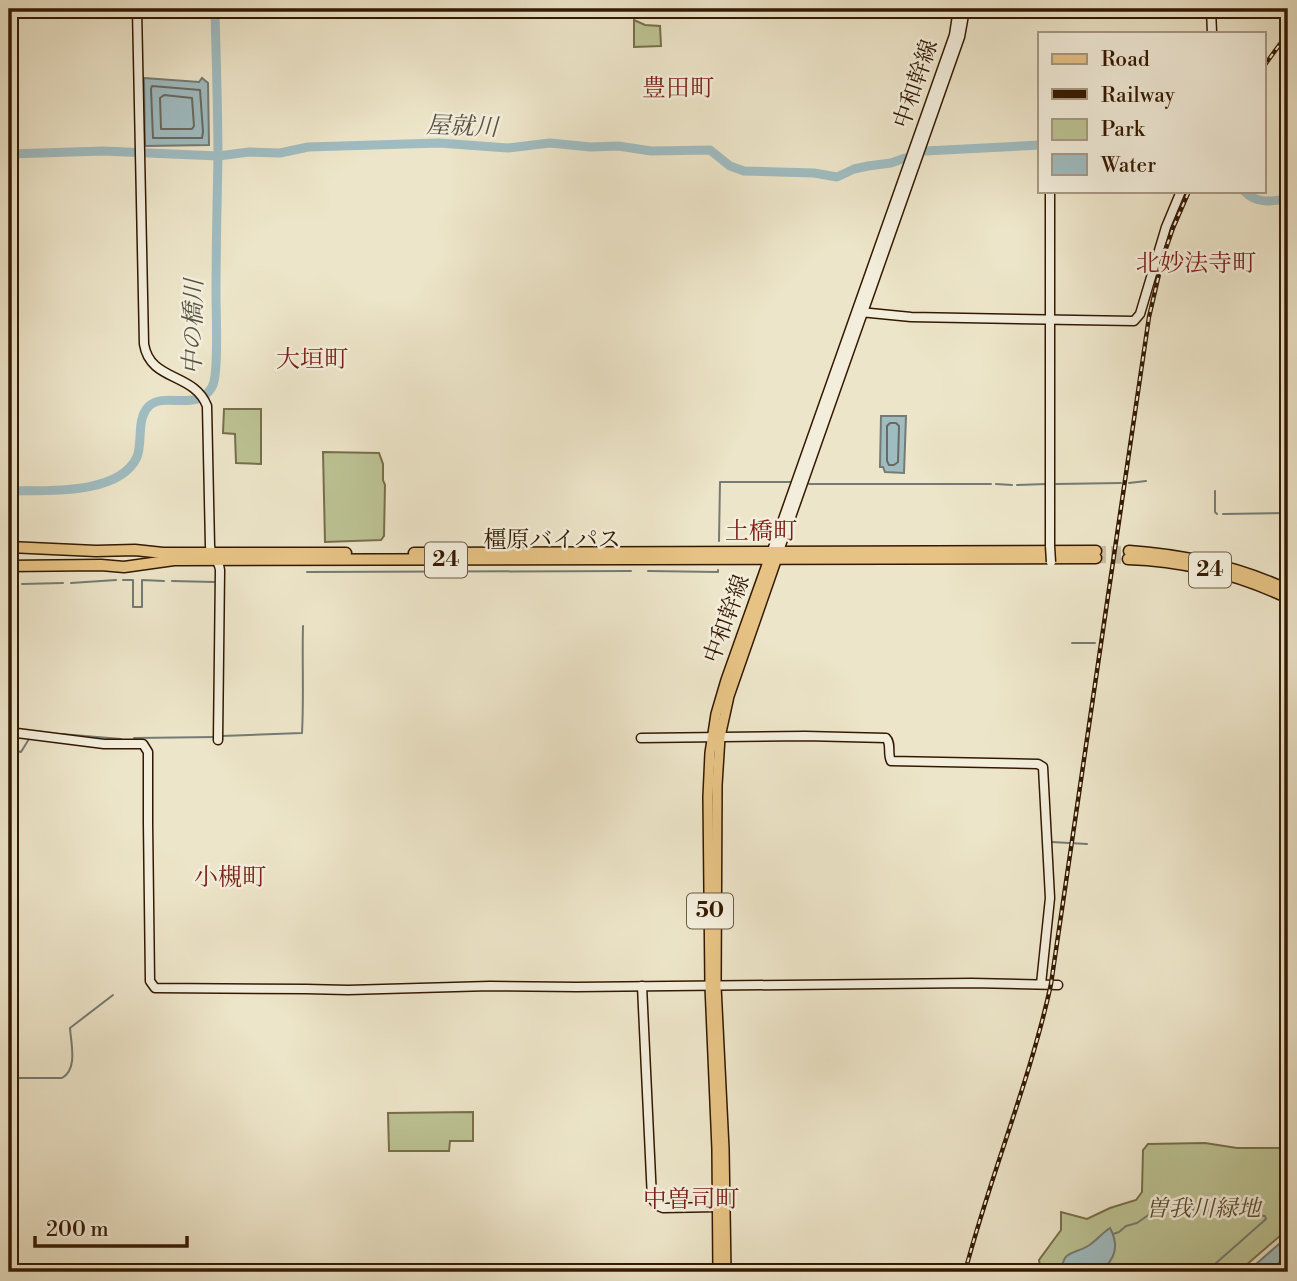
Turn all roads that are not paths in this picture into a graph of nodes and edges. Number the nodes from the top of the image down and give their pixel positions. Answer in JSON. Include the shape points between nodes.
{"nodes":[{"id":1,"x":137,"y":9,"type":"edge"},
{"id":2,"x":956,"y":9,"type":"edge"},
{"id":3,"x":967,"y":9,"type":"edge"},
{"id":4,"x":1211,"y":9,"type":"edge"},
{"id":5,"x":1212,"y":32,"type":"edge"},
{"id":6,"x":1050,"y":192,"type":"edge"},
{"id":7,"x":1181,"y":192,"type":"edge"},
{"id":8,"x":860,"y":312,"type":"junction"},
{"id":9,"x":1051,"y":320,"type":"junction"},
{"id":10,"x":10,"y":543,"type":"edge"},
{"id":11,"x":774,"y":555,"type":"junction"},
{"id":12,"x":1096,"y":555,"type":"tunnel mouth"},
{"id":13,"x":214,"y":557,"type":"junction"},
{"id":14,"x":1051,"y":562,"type":"dead end"},
{"id":15,"x":11,"y":570,"type":"edge"},
{"id":16,"x":1288,"y":590,"type":"edge"},
{"id":17,"x":1288,"y":598,"type":"edge"},
{"id":18,"x":9,"y":732,"type":"edge"},
{"id":19,"x":716,"y":737,"type":"junction"},
{"id":20,"x":640,"y":738,"type":"dead end"},
{"id":21,"x":218,"y":740,"type":"dead end"},
{"id":22,"x":1041,"y":984,"type":"junction"},
{"id":23,"x":1058,"y":985,"type":"dead end"},
{"id":24,"x":642,"y":986,"type":"junction"},
{"id":25,"x":713,"y":986,"type":"junction"},
{"id":26,"x":718,"y":1207,"type":"junction"},
{"id":27,"x":718,"y":1272,"type":"edge"},
{"id":28,"x":726,"y":1272,"type":"edge"}],
"edges":[{"from":1,"to":13,"type":"street","via":[[145,351],[156,368],[190,384],[202,396],[207,412],[209,530]]},
{"from":2,"to":8,"type":"street","name":"中和幹線","via":[[944,60]]},
{"from":3,"to":8,"type":"street","name":"中和幹線","via":[[969,20],[957,55]]},
{"from":4,"to":5,"type":"street"},
{"from":6,"to":9,"type":"street"},
{"from":7,"to":9,"type":"street","via":[[1138,318],[1129,322]]},
{"from":8,"to":9,"type":"street"},
{"from":8,"to":11,"type":"street","name":"中和幹線"},
{"from":9,"to":14,"type":"street","bridge":true},
{"from":10,"to":13,"type":"highway","name":"橿原バイパス","number":"24"},
{"from":11,"to":12,"type":"highway","name":"橿原バイパス","number":"24"},
{"from":11,"to":13,"type":"highway","name":"橿原バイパス","number":"24"},
{"from":11,"to":19,"type":"main road","name":"中和幹線","number":"50","via":[[726,680]]},
{"from":13,"to":15,"type":"highway","name":"橿原バイパス","number":"24","via":[[85,571]]},
{"from":13,"to":21,"type":"street","via":[[220,563]]},
{"from":16,"to":17,"type":"highway","number":"24","via":[[1225,566],[1175,555],[1128,555],[1213,570]]},
{"from":18,"to":24,"type":"street","via":[[146,747],[150,981],[155,988]]},
{"from":19,"to":20,"type":"street"},
{"from":19,"to":22,"type":"street","via":[[886,738],[891,761],[1042,767],[1050,898]]},
{"from":19,"to":25,"type":"main road","name":"中和幹線","number":"50","via":[[708,797]]},
{"from":22,"to":23,"type":"street"},
{"from":22,"to":25,"type":"street"},
{"from":24,"to":25,"type":"street"},
{"from":24,"to":26,"type":"street","via":[[652,1199],[663,1208]]},
{"from":25,"to":26,"type":"main road","name":"中和幹線","number":"50"},
{"from":25,"to":28,"type":"main road","name":"中和幹線","number":"50","via":[[724,1149]]},
{"from":26,"to":27,"type":"main road","name":"中和幹線","number":"50"}]}
